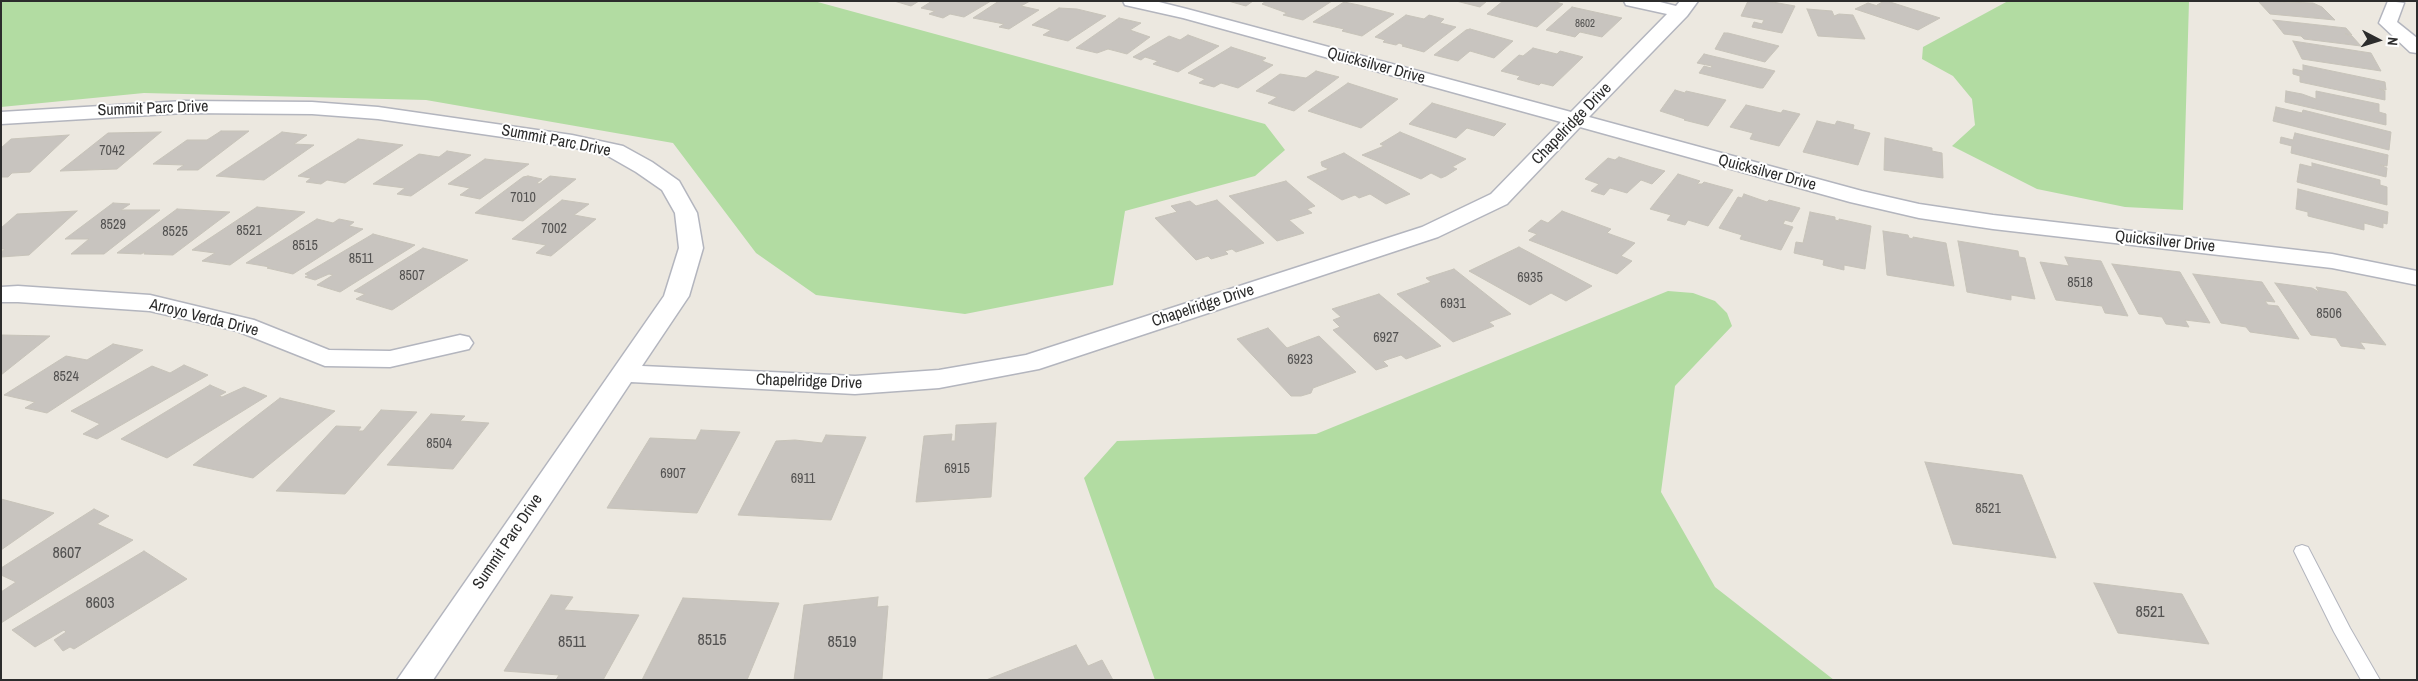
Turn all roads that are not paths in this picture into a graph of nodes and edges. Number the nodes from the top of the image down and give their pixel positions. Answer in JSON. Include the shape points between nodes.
{"nodes":[{"id":1,"x":1131,"y":1,"type":"edge"},
{"id":2,"x":1632,"y":1,"type":"edge"},
{"id":3,"x":2395,"y":3,"type":"dead end"},
{"id":4,"x":1685,"y":7,"type":"edge"},
{"id":5,"x":2417,"y":48,"type":"edge"},
{"id":6,"x":1,"y":118,"type":"edge"},
{"id":7,"x":1576,"y":121,"type":"junction"},
{"id":8,"x":2417,"y":278,"type":"edge"},
{"id":9,"x":1,"y":295,"type":"edge"},
{"id":10,"x":460,"y":343,"type":"dead end"},
{"id":11,"x":624,"y":373,"type":"junction"},
{"id":12,"x":2302,"y":551,"type":"dead end"},
{"id":13,"x":414,"y":680,"type":"edge"},
{"id":14,"x":2371,"y":680,"type":"edge"}],
"edges":[{"from":1,"to":7,"type":"street","name":"Quicksilver Drive"},
{"from":2,"to":4,"type":"street"},
{"from":3,"to":5,"type":"street","via":[[2388,23]]},
{"from":4,"to":7,"type":"street","name":"Chapelridge Drive"},
{"from":6,"to":11,"type":"street","name":"Summit Parc Drive","via":[[175,107],[312,108],[378,113],[572,141],[615,152],[671,186],[686,213],[691,248],[676,296]]},
{"from":7,"to":8,"type":"street","name":"Quicksilver Drive","via":[[1919,211],[2332,261]]},
{"from":7,"to":11,"type":"street","name":"Chapelridge Drive","via":[[1499,199],[1430,232],[1030,362],[939,379],[855,385]]},
{"from":9,"to":10,"type":"street","name":"Arroyo Verda Drive","via":[[150,303],[245,325],[325,358],[390,359]]},
{"from":11,"to":13,"type":"street","name":"Summit Parc Drive"},
{"from":12,"to":14,"type":"lane"}]}
